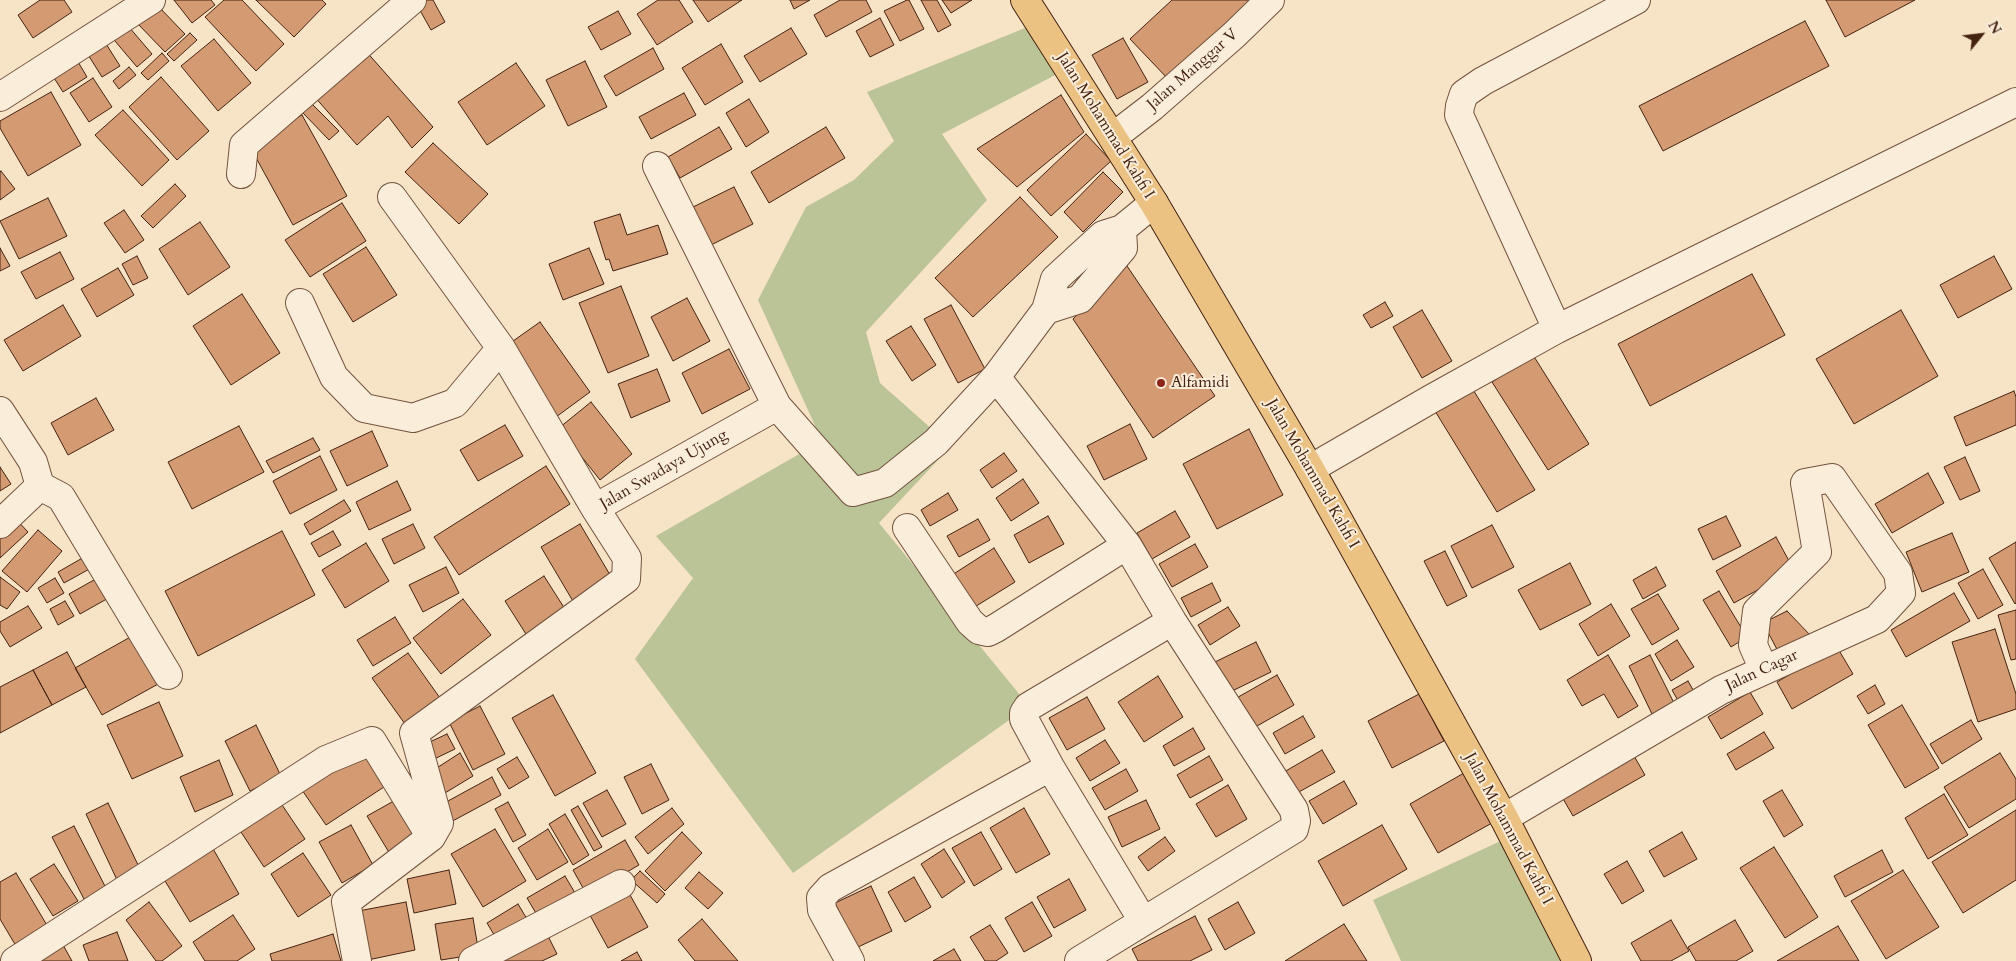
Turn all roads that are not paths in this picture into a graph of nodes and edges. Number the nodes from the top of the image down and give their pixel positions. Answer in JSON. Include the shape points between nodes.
{"nodes":[{"id":1,"x":151,"y":0,"type":"edge"},
{"id":2,"x":412,"y":0,"type":"edge"},
{"id":3,"x":1025,"y":0,"type":"edge"},
{"id":4,"x":1270,"y":0,"type":"edge"},
{"id":5,"x":1636,"y":0,"type":"edge"},
{"id":6,"x":0,"y":97,"type":"edge"},
{"id":7,"x":2016,"y":102,"type":"edge"},
{"id":8,"x":1113,"y":137,"type":"junction"},
{"id":9,"x":657,"y":166,"type":"dead end"},
{"id":10,"x":241,"y":174,"type":"dead end"},
{"id":11,"x":392,"y":197,"type":"dead end"},
{"id":12,"x":1154,"y":203,"type":"junction"},
{"id":13,"x":300,"y":303,"type":"dead end"},
{"id":14,"x":1557,"y":330,"type":"junction"},
{"id":15,"x":501,"y":348,"type":"junction"},
{"id":16,"x":996,"y":377,"type":"junction"},
{"id":17,"x":777,"y":406,"type":"junction"},
{"id":18,"x":0,"y":411,"type":"edge"},
{"id":19,"x":1310,"y":469,"type":"junction"},
{"id":20,"x":40,"y":486,"type":"junction"},
{"id":21,"x":595,"y":508,"type":"junction"},
{"id":22,"x":0,"y":524,"type":"edge"},
{"id":23,"x":907,"y":528,"type":"dead end"},
{"id":24,"x":1127,"y":545,"type":"junction"},
{"id":25,"x":1172,"y":621,"type":"junction"},
{"id":26,"x":1764,"y":670,"type":"junction"},
{"id":27,"x":168,"y":675,"type":"dead end"},
{"id":28,"x":1050,"y":767,"type":"junction"},
{"id":29,"x":1504,"y":818,"type":"junction"},
{"id":30,"x":431,"y":837,"type":"junction"},
{"id":31,"x":621,"y":884,"type":"dead end"},
{"id":32,"x":1143,"y":921,"type":"junction"},
{"id":33,"x":483,"y":958,"type":"edge"},
{"id":34,"x":15,"y":961,"type":"edge"},
{"id":35,"x":356,"y":961,"type":"edge"},
{"id":36,"x":850,"y":961,"type":"edge"},
{"id":37,"x":1079,"y":961,"type":"edge"},
{"id":38,"x":1577,"y":961,"type":"edge"}],
"edges":[{"from":1,"to":6,"type":"street"},
{"from":2,"to":10,"type":"street","via":[[244,145]]},
{"from":3,"to":8,"type":"main road","name":"Jalan Mohammad Kahfi I"},
{"from":4,"to":8,"type":"street","name":"Jalan Manggar V","via":[[1152,107]]},
{"from":5,"to":14,"type":"street","via":[[1483,81],[1464,94],[1460,106],[1459,115]]},
{"from":7,"to":14,"type":"street"},
{"from":8,"to":12,"type":"main road","name":"Jalan Mohammad Kahfi I"},
{"from":9,"to":17,"type":"street"},
{"from":11,"to":15,"type":"street"},
{"from":12,"to":16,"type":"street","via":[[1122,229],[1103,234],[1055,279],[1046,310]]},
{"from":12,"to":19,"type":"main road","name":"Jalan Mohammad Kahfi I"},
{"from":13,"to":15,"type":"street","via":[[334,377],[364,408],[412,418],[455,403]]},
{"from":14,"to":19,"type":"street"},
{"from":15,"to":21,"type":"street"},
{"from":16,"to":17,"type":"street","via":[[936,442],[885,483],[853,492]]},
{"from":16,"to":24,"type":"street"},
{"from":17,"to":21,"type":"street","name":"Jalan Swadaya Ujung"},
{"from":18,"to":20,"type":"street","via":[[33,462]]},
{"from":19,"to":29,"type":"main road","name":"Jalan Mohammad Kahfi I"},
{"from":20,"to":22,"type":"street"},
{"from":20,"to":27,"type":"street","via":[[61,497]]},
{"from":21,"to":30,"type":"street","name":"Jalan Swadaya Ujung","via":[[627,558],[626,580],[414,733],[439,823]]},
{"from":23,"to":24,"type":"street","via":[[970,622],[979,630],[988,632]]},
{"from":24,"to":25,"type":"street"},
{"from":25,"to":28,"type":"street","via":[[1028,707],[1024,719]]},
{"from":25,"to":32,"type":"street","via":[[1294,810],[1296,821],[1294,829]]},
{"from":26,"to":26,"type":"street","name":"Jalan Cagar","via":[[1877,619],[1901,593],[1898,573],[1832,478],[1805,483],[1817,552],[1757,610],[1753,645]]},
{"from":26,"to":29,"type":"street","name":"Jalan Cagar","via":[[1721,690]]},
{"from":28,"to":32,"type":"street"},
{"from":28,"to":36,"type":"street","via":[[830,888],[822,898],[822,910]]},
{"from":29,"to":38,"type":"main road","name":"Jalan Mohammad Kahfi I"},
{"from":30,"to":34,"type":"street","via":[[372,741],[326,760]]},
{"from":30,"to":35,"type":"street","via":[[346,902]]},
{"from":31,"to":33,"type":"street"},
{"from":32,"to":37,"type":"street"}]}
